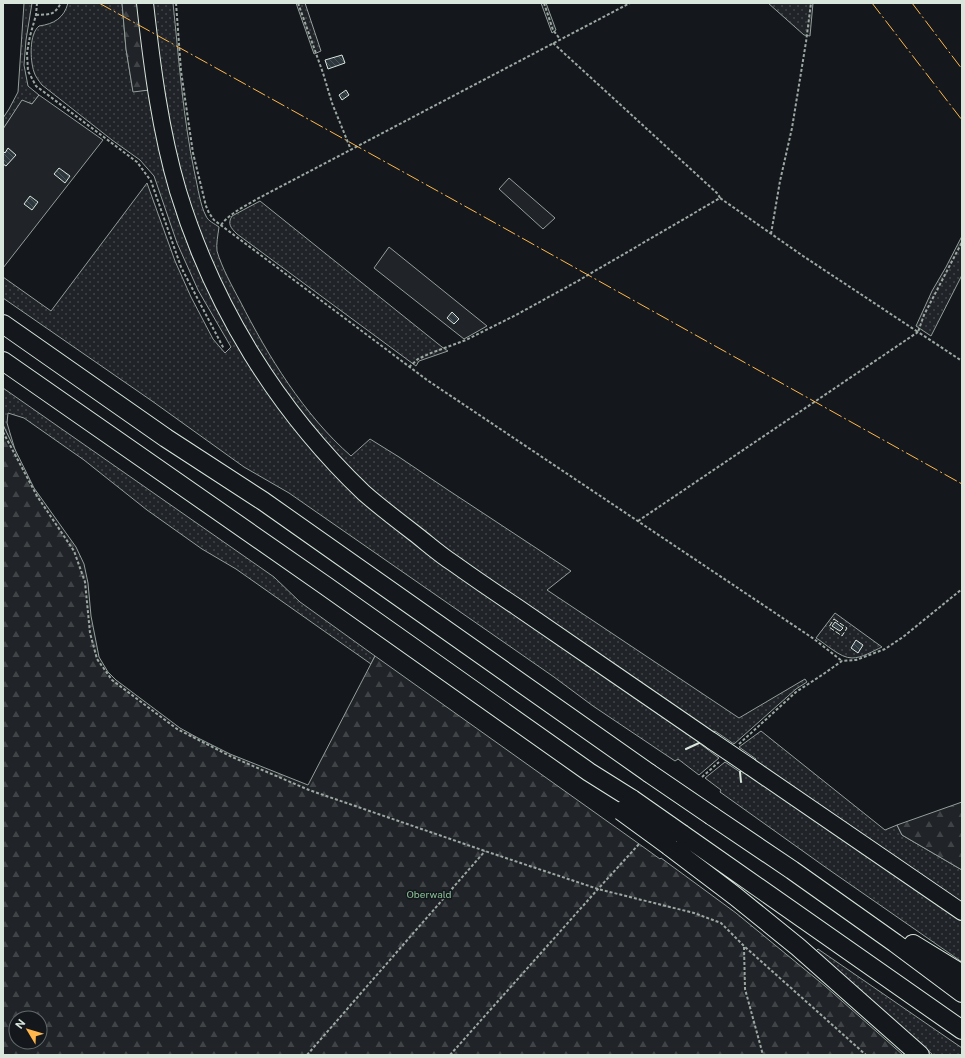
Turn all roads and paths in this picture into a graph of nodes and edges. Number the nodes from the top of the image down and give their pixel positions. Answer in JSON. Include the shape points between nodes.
{"nodes":[{"id":1,"x":37,"y":3,"type":"edge"},
{"id":2,"x":61,"y":3,"type":"edge"},
{"id":3,"x":145,"y":3,"type":"edge"},
{"id":4,"x":176,"y":3,"type":"edge"},
{"id":5,"x":298,"y":3,"type":"edge"},
{"id":6,"x":544,"y":3,"type":"edge"},
{"id":7,"x":630,"y":3,"type":"edge"},
{"id":8,"x":811,"y":3,"type":"edge"},
{"id":9,"x":36,"y":15,"type":"junction"},
{"id":10,"x":560,"y":39,"type":"junction"},
{"id":11,"x":553,"y":43,"type":"junction"},
{"id":12,"x":351,"y":150,"type":"junction"},
{"id":13,"x":720,"y":198,"type":"junction"},
{"id":14,"x":221,"y":225,"type":"junction"},
{"id":15,"x":771,"y":234,"type":"junction"},
{"id":16,"x":962,"y":242,"type":"edge"},
{"id":17,"x":3,"y":324,"type":"edge"},
{"id":18,"x":918,"y":332,"type":"junction"},
{"id":19,"x":224,"y":349,"type":"dead end"},
{"id":20,"x":3,"y":361,"type":"edge"},
{"id":21,"x":962,"y":361,"type":"edge"},
{"id":22,"x":409,"y":367,"type":"junction"},
{"id":23,"x":3,"y":432,"type":"edge"},
{"id":24,"x":638,"y":521,"type":"junction"},
{"id":25,"x":962,"y":589,"type":"edge"},
{"id":26,"x":842,"y":661,"type":"junction"},
{"id":27,"x":736,"y":746,"type":"dead end"},
{"id":28,"x":723,"y":759,"type":"dead end"},
{"id":29,"x":702,"y":777,"type":"dead end"},
{"id":30,"x":675,"y":840,"type":"junction"},
{"id":31,"x":640,"y":842,"type":"dead end"},
{"id":32,"x":485,"y":851,"type":"junction"},
{"id":33,"x":598,"y":889,"type":"junction"},
{"id":34,"x":962,"y":912,"type":"edge"},
{"id":35,"x":895,"y":943,"type":"junction"},
{"id":36,"x":744,"y":946,"type":"junction"},
{"id":37,"x":962,"y":974,"type":"edge"},
{"id":38,"x":962,"y":993,"type":"edge"},
{"id":39,"x":962,"y":1030,"type":"edge"},
{"id":40,"x":307,"y":1055,"type":"edge"},
{"id":41,"x":450,"y":1055,"type":"edge"},
{"id":42,"x":763,"y":1055,"type":"edge"},
{"id":43,"x":866,"y":1055,"type":"edge"},
{"id":44,"x":920,"y":1055,"type":"edge"}],
"edges":[{"from":1,"to":9,"type":"path"},
{"from":2,"to":9,"type":"path","via":[[51,14]]},
{"from":3,"to":34,"type":"main road","bridge":true,"via":[[159,111],[178,191],[191,230],[227,311],[263,372],[296,419],[366,494],[452,563]]},
{"from":4,"to":14,"type":"path","via":[[192,153],[206,206],[214,220]]},
{"from":5,"to":12,"type":"path"},
{"from":6,"to":10,"type":"path","via":[[553,30]]},
{"from":7,"to":10,"type":"path"},
{"from":8,"to":15,"type":"path","via":[[792,128]]},
{"from":9,"to":19,"type":"path","via":[[27,53],[28,71],[36,86],[137,162],[151,181],[181,267]]},
{"from":10,"to":11,"type":"path"},
{"from":11,"to":12,"type":"path"},
{"from":11,"to":13,"type":"path"},
{"from":12,"to":14,"type":"path","via":[[257,199],[230,215]]},
{"from":13,"to":15,"type":"path"},
{"from":13,"to":22,"type":"path","via":[[516,315],[466,340],[418,359]]},
{"from":14,"to":22,"type":"path"},
{"from":15,"to":18,"type":"path"},
{"from":16,"to":18,"type":"path","via":[[924,315]]},
{"from":17,"to":35,"type":"highway","bridge":true,"via":[[166,438],[270,506]]},
{"from":18,"to":21,"type":"path"},
{"from":18,"to":24,"type":"path"},
{"from":20,"to":30,"type":"highway","bridge":true,"via":[[590,772],[627,805]]},
{"from":22,"to":24,"type":"path"},
{"from":23,"to":32,"type":"path","via":[[37,496],[74,551],[85,582],[90,633],[97,659],[112,680],[177,729],[232,757],[309,790]]},
{"from":24,"to":26,"type":"path"},
{"from":25,"to":26,"type":"path","via":[[885,649],[856,660]]},
{"from":26,"to":27,"type":"path","via":[[796,692]]},
{"from":28,"to":29,"type":"path"},
{"from":30,"to":39,"type":"highway"},
{"from":30,"to":44,"type":"highway","via":[[735,896],[798,947]]},
{"from":31,"to":33,"type":"path"},
{"from":32,"to":33,"type":"path"},
{"from":32,"to":40,"type":"path"},
{"from":33,"to":36,"type":"path","via":[[694,913],[720,923]]},
{"from":33,"to":41,"type":"path"},
{"from":35,"to":37,"type":"highway","via":[[915,944]]},
{"from":35,"to":38,"type":"highway"},
{"from":36,"to":42,"type":"path","via":[[745,989]]},
{"from":36,"to":43,"type":"path"}]}
